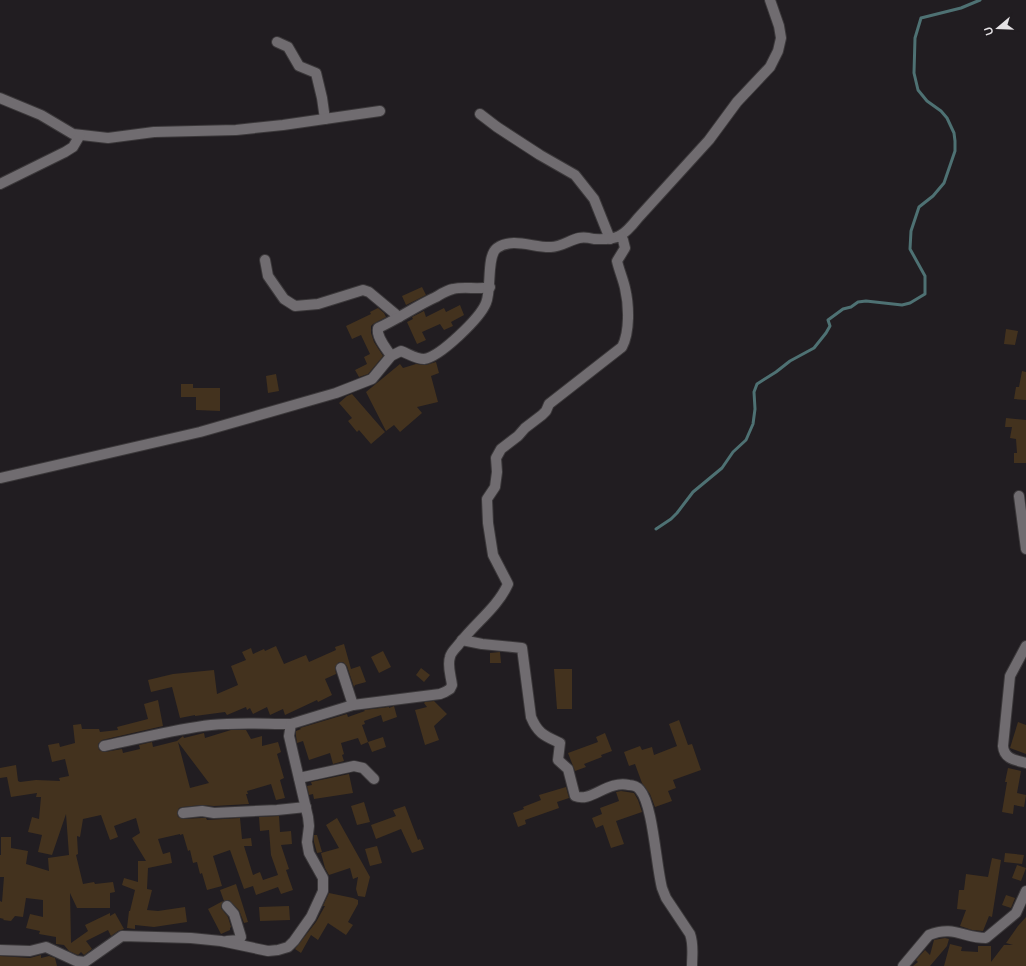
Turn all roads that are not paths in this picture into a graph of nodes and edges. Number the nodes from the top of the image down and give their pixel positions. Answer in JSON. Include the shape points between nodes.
{"nodes":[{"id":1,"x":770,"y":0,"type":"edge"},
{"id":2,"x":277,"y":42,"type":"dead end"},
{"id":3,"x":0,"y":98,"type":"edge"},
{"id":4,"x":380,"y":111,"type":"dead end"},
{"id":5,"x":480,"y":114,"type":"dead end"},
{"id":6,"x":325,"y":119,"type":"junction"},
{"id":7,"x":80,"y":135,"type":"junction"},
{"id":8,"x":0,"y":184,"type":"edge"},
{"id":9,"x":620,"y":236,"type":"junction"},
{"id":10,"x":610,"y":239,"type":"junction"},
{"id":11,"x":265,"y":260,"type":"dead end"},
{"id":12,"x":490,"y":287,"type":"junction"},
{"id":13,"x":399,"y":317,"type":"junction"},
{"id":14,"x":391,"y":356,"type":"junction"},
{"id":15,"x":1,"y":478,"type":"edge"},
{"id":16,"x":1019,"y":496,"type":"dead end"},
{"id":17,"x":1026,"y":549,"type":"edge"},
{"id":18,"x":463,"y":638,"type":"junction"},
{"id":19,"x":1026,"y":646,"type":"edge"},
{"id":20,"x":341,"y":668,"type":"dead end"},
{"id":21,"x":353,"y":705,"type":"junction"},
{"id":22,"x":291,"y":724,"type":"junction"},
{"id":23,"x":104,"y":746,"type":"dead end"},
{"id":24,"x":1026,"y":763,"type":"edge"},
{"id":25,"x":299,"y":778,"type":"junction"},
{"id":26,"x":374,"y":779,"type":"dead end"},
{"id":27,"x":306,"y":806,"type":"junction"},
{"id":28,"x":183,"y":813,"type":"dead end"},
{"id":29,"x":1026,"y":891,"type":"edge"},
{"id":30,"x":1024,"y":903,"type":"edge"},
{"id":31,"x":227,"y":906,"type":"dead end"},
{"id":32,"x":221,"y":941,"type":"junction"},
{"id":33,"x":0,"y":950,"type":"edge"},
{"id":34,"x":692,"y":966,"type":"edge"},
{"id":35,"x":903,"y":966,"type":"edge"}],
"edges":[{"from":1,"to":9,"type":"street","via":[[781,38],[770,67],[737,102],[709,140],[630,229]]},
{"from":2,"to":6,"type":"street","via":[[288,47],[299,66],[316,73]]},
{"from":3,"to":7,"type":"street","via":[[41,115],[73,134]]},
{"from":4,"to":6,"type":"street"},
{"from":5,"to":10,"type":"street","via":[[575,175],[594,199]]},
{"from":6,"to":7,"type":"street","via":[[252,128],[154,132],[108,138]]},
{"from":7,"to":8,"type":"street","via":[[73,147],[65,152]]},
{"from":9,"to":10,"type":"street"},
{"from":9,"to":18,"type":"street","via":[[626,248],[617,261],[626,289],[626,340],[622,347],[549,404],[542,415],[501,449],[496,458],[495,487],[487,499],[488,523],[493,555],[508,584],[496,605]]},
{"from":10,"to":12,"type":"street","via":[[580,238],[551,247],[517,243],[501,246],[495,249],[491,258]]},
{"from":11,"to":13,"type":"street","via":[[268,276],[284,299],[295,306],[318,304],[363,290]]},
{"from":12,"to":13,"type":"street","via":[[452,289]]},
{"from":12,"to":14,"type":"street","via":[[486,304],[476,319],[460,336],[439,351],[426,359],[401,352]]},
{"from":13,"to":14,"type":"street","via":[[377,330],[381,342]]},
{"from":14,"to":15,"type":"street","via":[[372,379],[336,393],[200,432]]},
{"from":16,"to":17,"type":"street"},
{"from":18,"to":21,"type":"street","via":[[450,655],[450,689],[440,694]]},
{"from":18,"to":34,"type":"street","via":[[482,644],[522,648],[531,717],[540,733],[560,743],[558,760],[568,769],[575,796],[585,798],[616,784],[638,787],[641,790],[649,810],[662,888],[692,940]]},
{"from":19,"to":24,"type":"street","via":[[1010,676],[1003,752],[1013,760]]},
{"from":20,"to":21,"type":"street"},
{"from":21,"to":22,"type":"street"},
{"from":22,"to":23,"type":"street","via":[[212,725]]},
{"from":22,"to":25,"type":"street","via":[[289,736]]},
{"from":25,"to":26,"type":"street","via":[[354,766],[363,768]]},
{"from":25,"to":27,"type":"street"},
{"from":27,"to":28,"type":"street","via":[[277,810]]},
{"from":27,"to":32,"type":"street","via":[[309,821],[309,853],[323,878],[323,890],[311,917],[288,947],[278,950],[268,951]]},
{"from":29,"to":30,"type":"street"},
{"from":30,"to":35,"type":"street","via":[[986,938],[955,931],[930,936]]},
{"from":31,"to":32,"type":"street","via":[[234,914],[241,937],[239,940]]},
{"from":32,"to":33,"type":"street","via":[[122,936],[85,962],[76,961],[46,947],[30,951]]}]}
